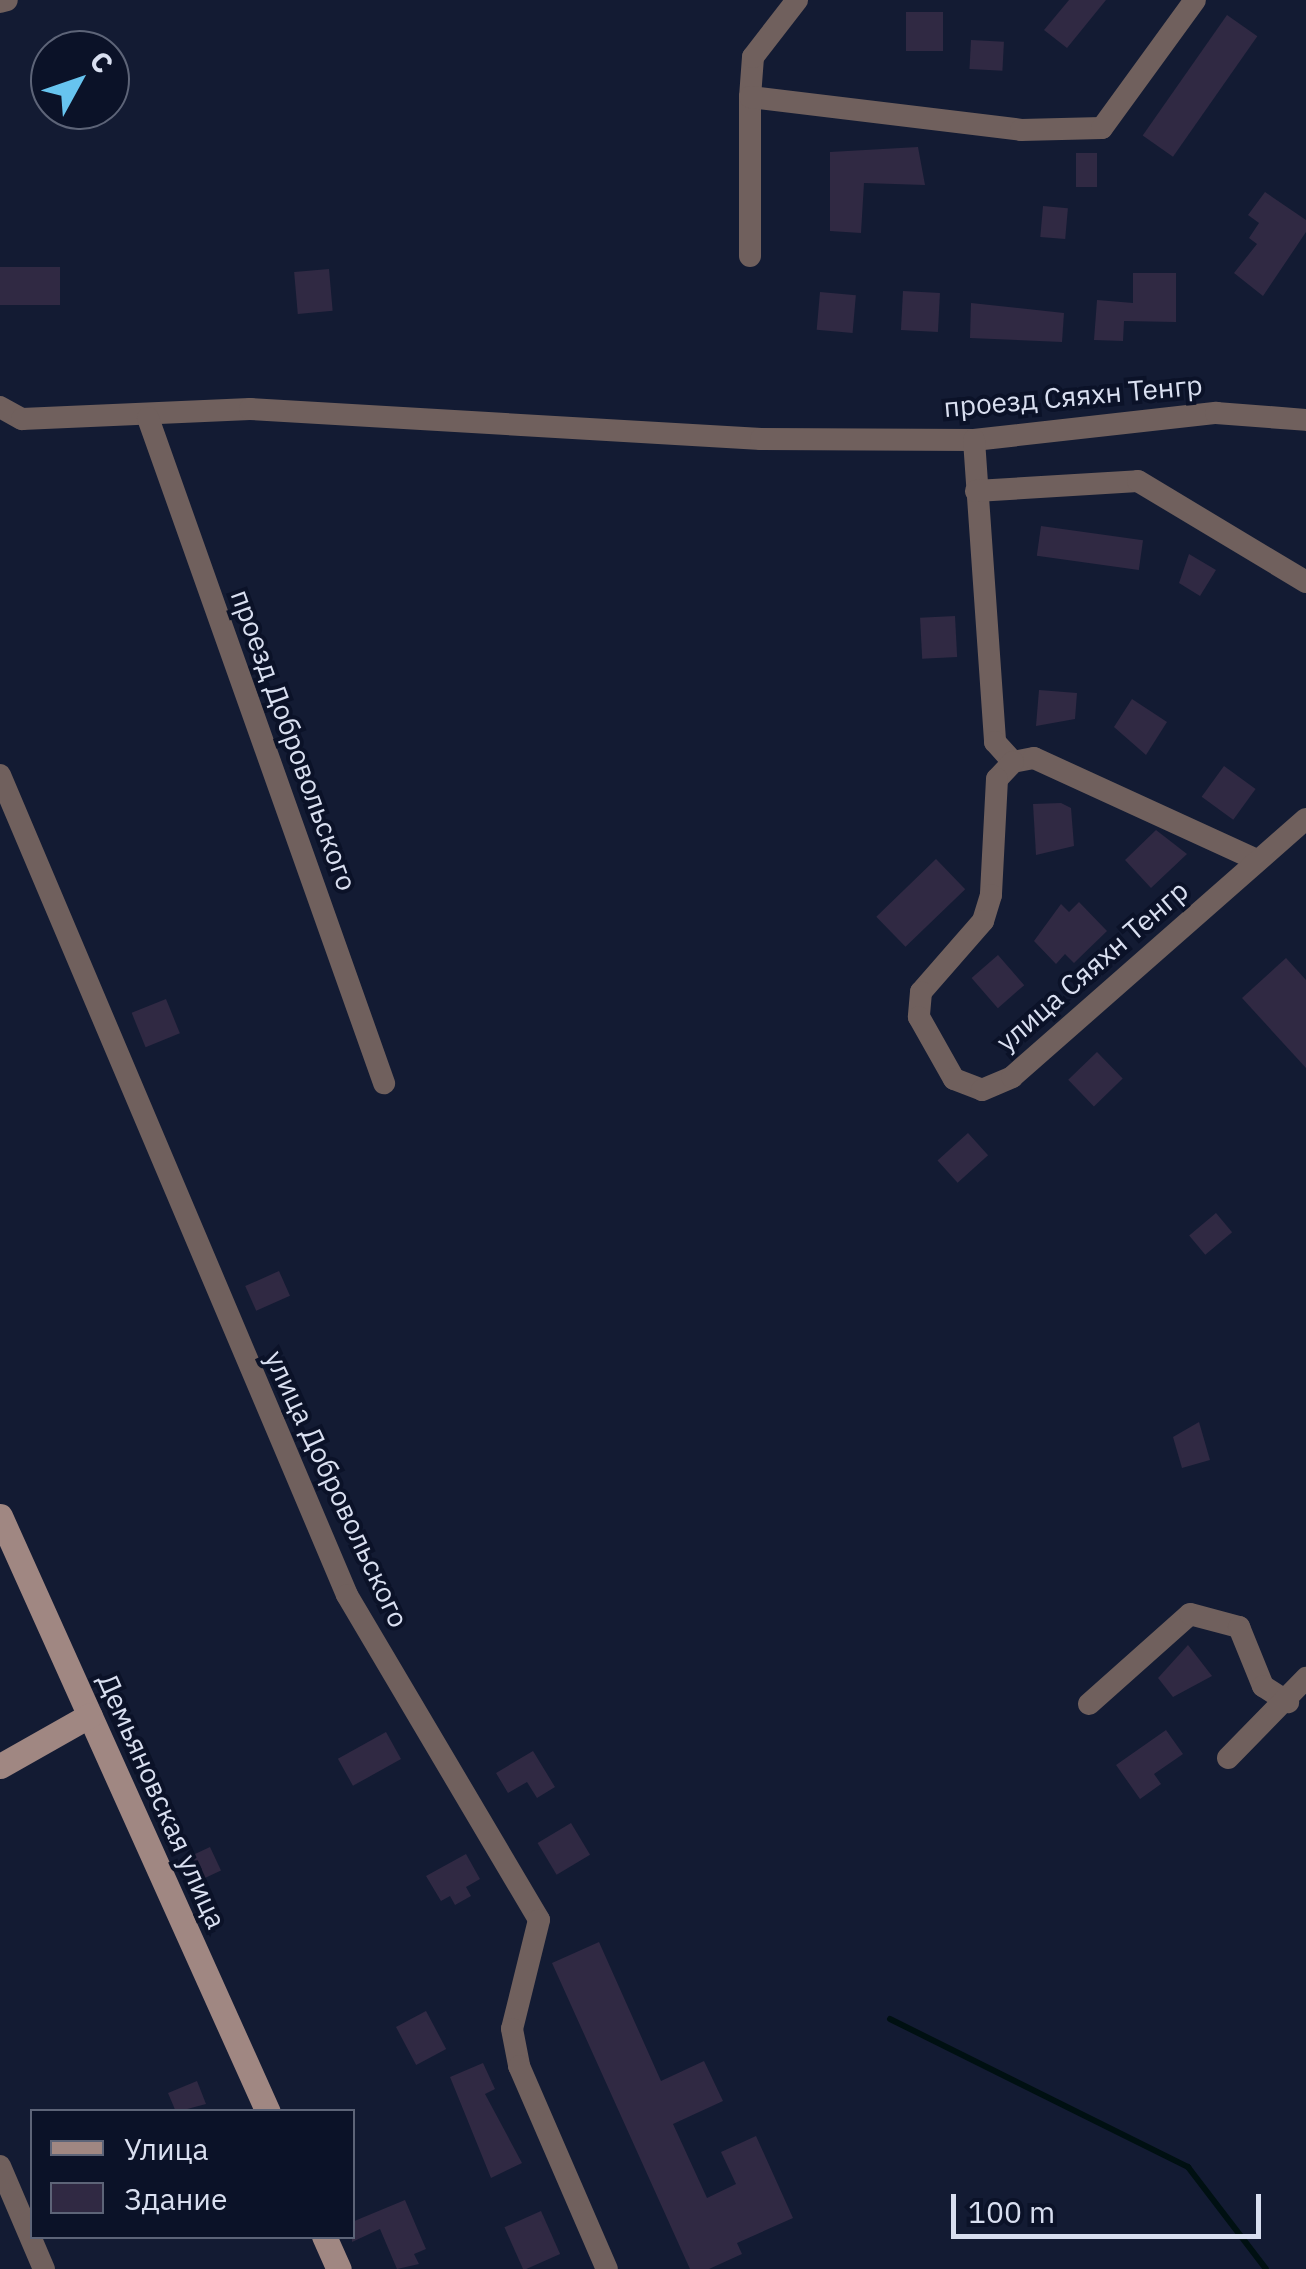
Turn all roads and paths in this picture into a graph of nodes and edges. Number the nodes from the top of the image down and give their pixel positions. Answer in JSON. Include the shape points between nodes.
{"nodes":[{"id":1,"x":8,"y":0,"type":"edge"},
{"id":2,"x":797,"y":0,"type":"edge"},
{"id":3,"x":1196,"y":0,"type":"edge"},
{"id":4,"x":0,"y":2,"type":"edge"},
{"id":5,"x":750,"y":96,"type":"junction"},
{"id":6,"x":750,"y":256,"type":"dead end"},
{"id":7,"x":1306,"y":394,"type":"edge"},
{"id":8,"x":0,"y":408,"type":"edge"},
{"id":9,"x":148,"y":418,"type":"junction"},
{"id":10,"x":1306,"y":420,"type":"edge"},
{"id":11,"x":974,"y":440,"type":"junction"},
{"id":12,"x":976,"y":491,"type":"junction"},
{"id":13,"x":1306,"y":582,"type":"edge"},
{"id":14,"x":1013,"y":762,"type":"junction"},
{"id":15,"x":0,"y":775,"type":"edge"},
{"id":16,"x":1306,"y":819,"type":"edge"},
{"id":17,"x":1258,"y":860,"type":"junction"},
{"id":18,"x":384,"y":1082,"type":"dead end"},
{"id":19,"x":0,"y":1516,"type":"edge"},
{"id":20,"x":1306,"y":1678,"type":"edge"},
{"id":21,"x":1288,"y":1702,"type":"junction"},
{"id":22,"x":1088,"y":1704,"type":"dead end"},
{"id":23,"x":90,"y":1716,"type":"junction"},
{"id":24,"x":1228,"y":1758,"type":"dead end"},
{"id":25,"x":0,"y":1766,"type":"edge"},
{"id":26,"x":267,"y":2109,"type":"edge"},
{"id":27,"x":0,"y":2166,"type":"edge"},
{"id":28,"x":30,"y":2236,"type":"edge"},
{"id":29,"x":31,"y":2239,"type":"edge"},
{"id":30,"x":325,"y":2239,"type":"edge"},
{"id":31,"x":44,"y":2269,"type":"edge"},
{"id":32,"x":338,"y":2269,"type":"edge"},
{"id":33,"x":607,"y":2269,"type":"edge"}],
"edges":[{"from":1,"to":4,"type":"street"},
{"from":2,"to":5,"type":"street","via":[[752,57]]},
{"from":3,"to":5,"type":"street","via":[[1102,128],[1021,130]]},
{"from":5,"to":6,"type":"street"},
{"from":7,"to":10,"type":"street"},
{"from":8,"to":9,"type":"street","name":"проезд Сяяхн Тенгр","via":[[22,419]]},
{"from":9,"to":11,"type":"street","name":"проезд Сяяхн Тенгр","via":[[250,409],[590,433]]},
{"from":9,"to":18,"type":"street","name":"проезд Добровольского"},
{"from":10,"to":11,"type":"street","name":"проезд Сяяхн Тенгр","via":[[1216,413]]},
{"from":11,"to":12,"type":"street"},
{"from":12,"to":13,"type":"street","via":[[1138,481]]},
{"from":12,"to":14,"type":"street","via":[[995,742]]},
{"from":14,"to":17,"type":"street","via":[[1034,758]]},
{"from":14,"to":17,"type":"street","name":"улица Сяяхн Тенгр","via":[[997,779],[992,895],[982,921],[920,992],[920,1017],[954,1079],[982,1090],[1012,1077]]},
{"from":15,"to":33,"type":"street","name":"улица Добровольского","via":[[318,1534],[489,1846],[539,1920],[512,2029],[519,2066]]},
{"from":16,"to":17,"type":"street","name":"улица Сяяхн Тенгр"},
{"from":19,"to":23,"type":"street","name":"Демьяновская улица"},
{"from":20,"to":21,"type":"street"},
{"from":21,"to":22,"type":"street","via":[[1262,1686],[1239,1628],[1190,1614]]},
{"from":21,"to":24,"type":"street"},
{"from":23,"to":25,"type":"street"},
{"from":23,"to":26,"type":"street","name":"Демьяновская улица"},
{"from":27,"to":28,"type":"street"},
{"from":29,"to":31,"type":"street"},
{"from":30,"to":32,"type":"street"}]}
